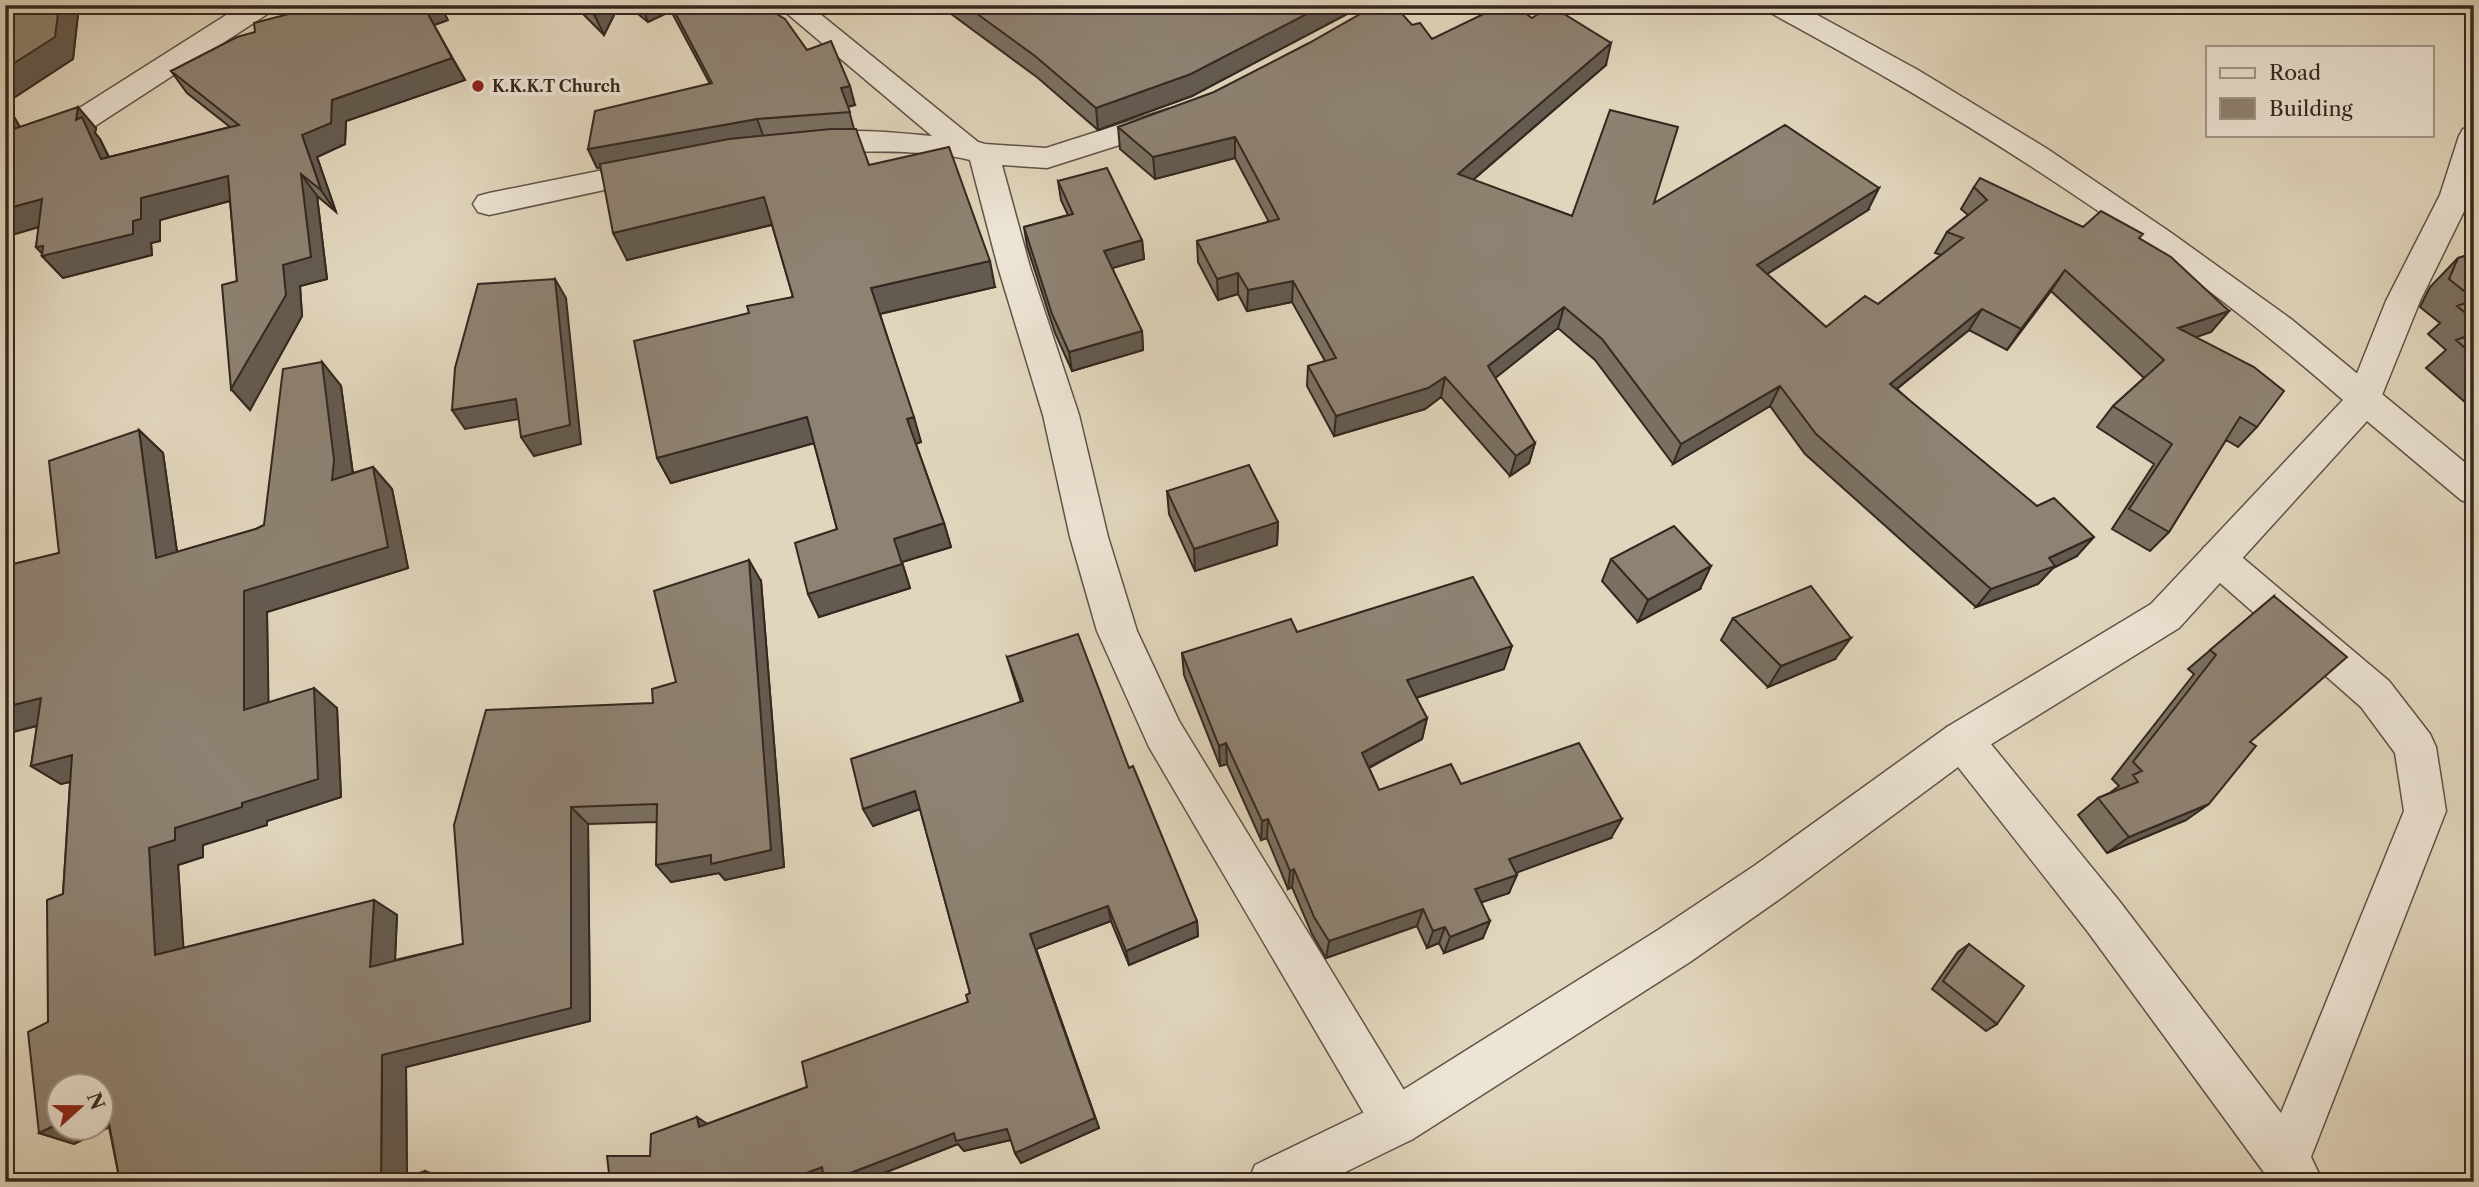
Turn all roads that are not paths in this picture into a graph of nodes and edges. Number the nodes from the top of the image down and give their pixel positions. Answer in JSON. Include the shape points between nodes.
{"nodes":[{"id":1,"x":262,"y":5,"type":"edge"},
{"id":2,"x":791,"y":5,"type":"edge"},
{"id":3,"x":1777,"y":5,"type":"edge"},
{"id":4,"x":1194,"y":109,"type":"edge"},
{"id":5,"x":2474,"y":136,"type":"edge"},
{"id":6,"x":5,"y":149,"type":"edge"},
{"id":7,"x":778,"y":149,"type":"edge"},
{"id":8,"x":976,"y":152,"type":"junction"},
{"id":9,"x":685,"y":164,"type":"edge"},
{"id":10,"x":489,"y":204,"type":"dead end"},
{"id":11,"x":2364,"y":401,"type":"junction"},
{"id":12,"x":2474,"y":490,"type":"edge"},
{"id":13,"x":2217,"y":558,"type":"junction"},
{"id":14,"x":1962,"y":740,"type":"junction"},
{"id":15,"x":1396,"y":1122,"type":"junction"},
{"id":16,"x":2292,"y":1171,"type":"edge"},
{"id":17,"x":1272,"y":1182,"type":"edge"}],
"edges":[{"from":1,"to":6,"type":"street","via":[[82,121]]},
{"from":2,"to":8,"type":"street"},
{"from":3,"to":11,"type":"street","via":[[1936,93],[2106,202],[2281,329]]},
{"from":4,"to":8,"type":"street","via":[[1047,158]]},
{"from":5,"to":11,"type":"street","via":[[2456,195],[2403,301]]},
{"from":7,"to":8,"type":"street","via":[[841,142]]},
{"from":8,"to":15,"type":"street","via":[[1060,415],[1117,631],[1164,734]]},
{"from":9,"to":10,"type":"street"},
{"from":11,"to":12,"type":"street"},
{"from":11,"to":13,"type":"street"},
{"from":13,"to":14,"type":"street","via":[[2165,616]]},
{"from":13,"to":16,"type":"street","via":[[2375,694],[2415,747],[2425,811]]},
{"from":14,"to":15,"type":"street","via":[[1674,946]]},
{"from":14,"to":16,"type":"street","via":[[2104,917]]},
{"from":15,"to":17,"type":"street"}]}
